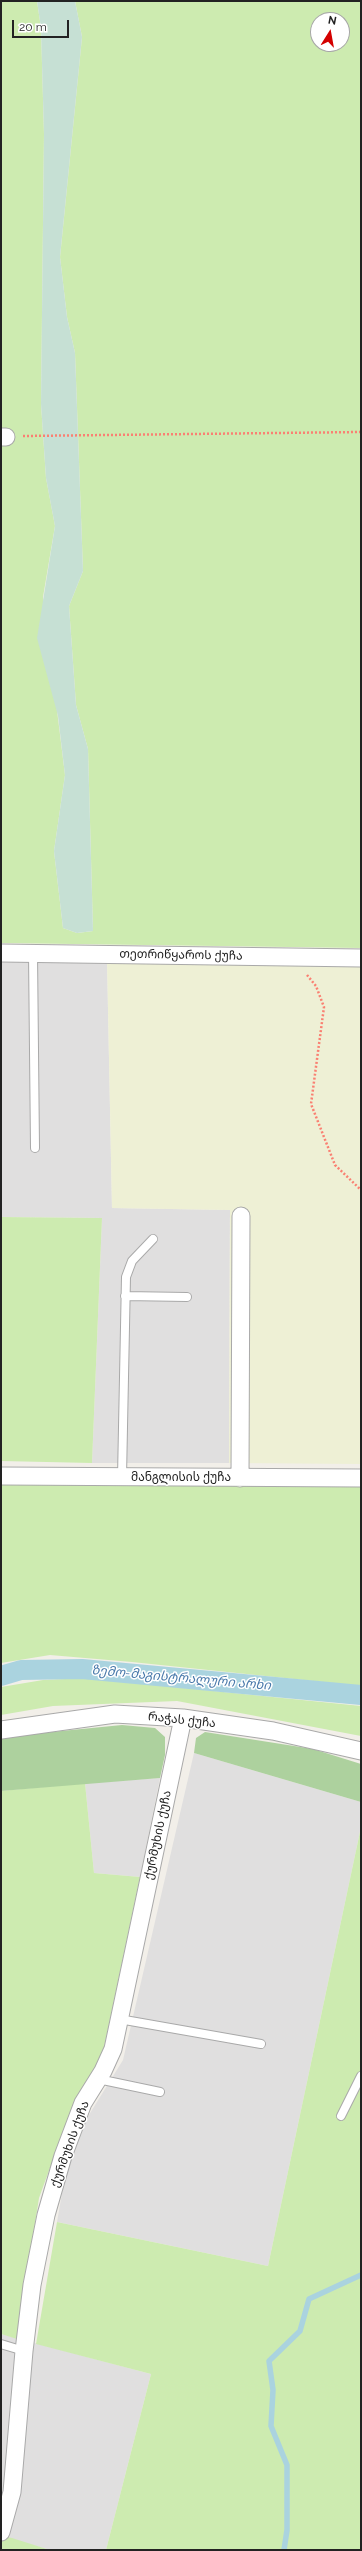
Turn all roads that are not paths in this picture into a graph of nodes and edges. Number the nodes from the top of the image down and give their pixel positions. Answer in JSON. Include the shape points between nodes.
{"nodes":[{"id":1,"x":1,"y":953,"type":"edge"},
{"id":2,"x":33,"y":953,"type":"junction"},
{"id":3,"x":359,"y":955,"type":"edge"},
{"id":4,"x":35,"y":1148,"type":"dead end"},
{"id":5,"x":241,"y":1216,"type":"dead end"},
{"id":6,"x":153,"y":1240,"type":"dead end"},
{"id":7,"x":125,"y":1296,"type":"junction"},
{"id":8,"x":188,"y":1296,"type":"dead end"},
{"id":9,"x":1,"y":1476,"type":"edge"},
{"id":10,"x":122,"y":1477,"type":"junction"},
{"id":11,"x":240,"y":1478,"type":"junction"},
{"id":12,"x":361,"y":1478,"type":"edge"},
{"id":13,"x":183,"y":1718,"type":"junction"},
{"id":14,"x":1,"y":1730,"type":"edge"},
{"id":15,"x":361,"y":1751,"type":"edge"},
{"id":16,"x":119,"y":2019,"type":"junction"},
{"id":17,"x":261,"y":2044,"type":"dead end"},
{"id":18,"x":361,"y":2076,"type":"edge"},
{"id":19,"x":98,"y":2079,"type":"junction"},
{"id":20,"x":160,"y":2092,"type":"dead end"},
{"id":21,"x":341,"y":2116,"type":"dead end"},
{"id":22,"x":1,"y":2344,"type":"edge"},
{"id":23,"x":24,"y":2351,"type":"junction"},
{"id":24,"x":2,"y":2524,"type":"edge"}],
"edges":[{"from":1,"to":2,"type":"street","name":"თეთრიწყაროს ქუჩა"},
{"from":2,"to":3,"type":"street","name":"თეთრიწყაროს ქუჩა","via":[[291,957]]},
{"from":2,"to":4,"type":"lane"},
{"from":5,"to":11,"type":"street"},
{"from":6,"to":7,"type":"lane","via":[[132,1261],[126,1277]]},
{"from":7,"to":8,"type":"lane"},
{"from":7,"to":10,"type":"lane"},
{"from":9,"to":10,"type":"street","name":"მანგლისის ქუჩა"},
{"from":10,"to":11,"type":"street","name":"მანგლისის ქუჩა"},
{"from":11,"to":12,"type":"street","name":"მანგლისის ქუჩა"},
{"from":13,"to":14,"type":"street","name":"რაჭას ქუჩა","via":[[115,1714]]},
{"from":13,"to":15,"type":"street","name":"რაჭას ქუჩა","via":[[274,1730]]},
{"from":13,"to":16,"type":"street","name":"ქურმუხის ქუჩა"},
{"from":16,"to":17,"type":"lane"},
{"from":16,"to":19,"type":"street","name":"ქურმუხის ქუჩა","via":[[113,2049]]},
{"from":18,"to":21,"type":"lane"},
{"from":19,"to":20,"type":"lane"},
{"from":19,"to":23,"type":"street","name":"ქურმუხის ქუჩა","via":[[83,2103],[63,2156],[46,2215],[32,2285]]},
{"from":22,"to":23,"type":"lane"},
{"from":23,"to":24,"type":"street","name":"ქურმუხის ქუჩა","via":[[12,2492]]}]}
